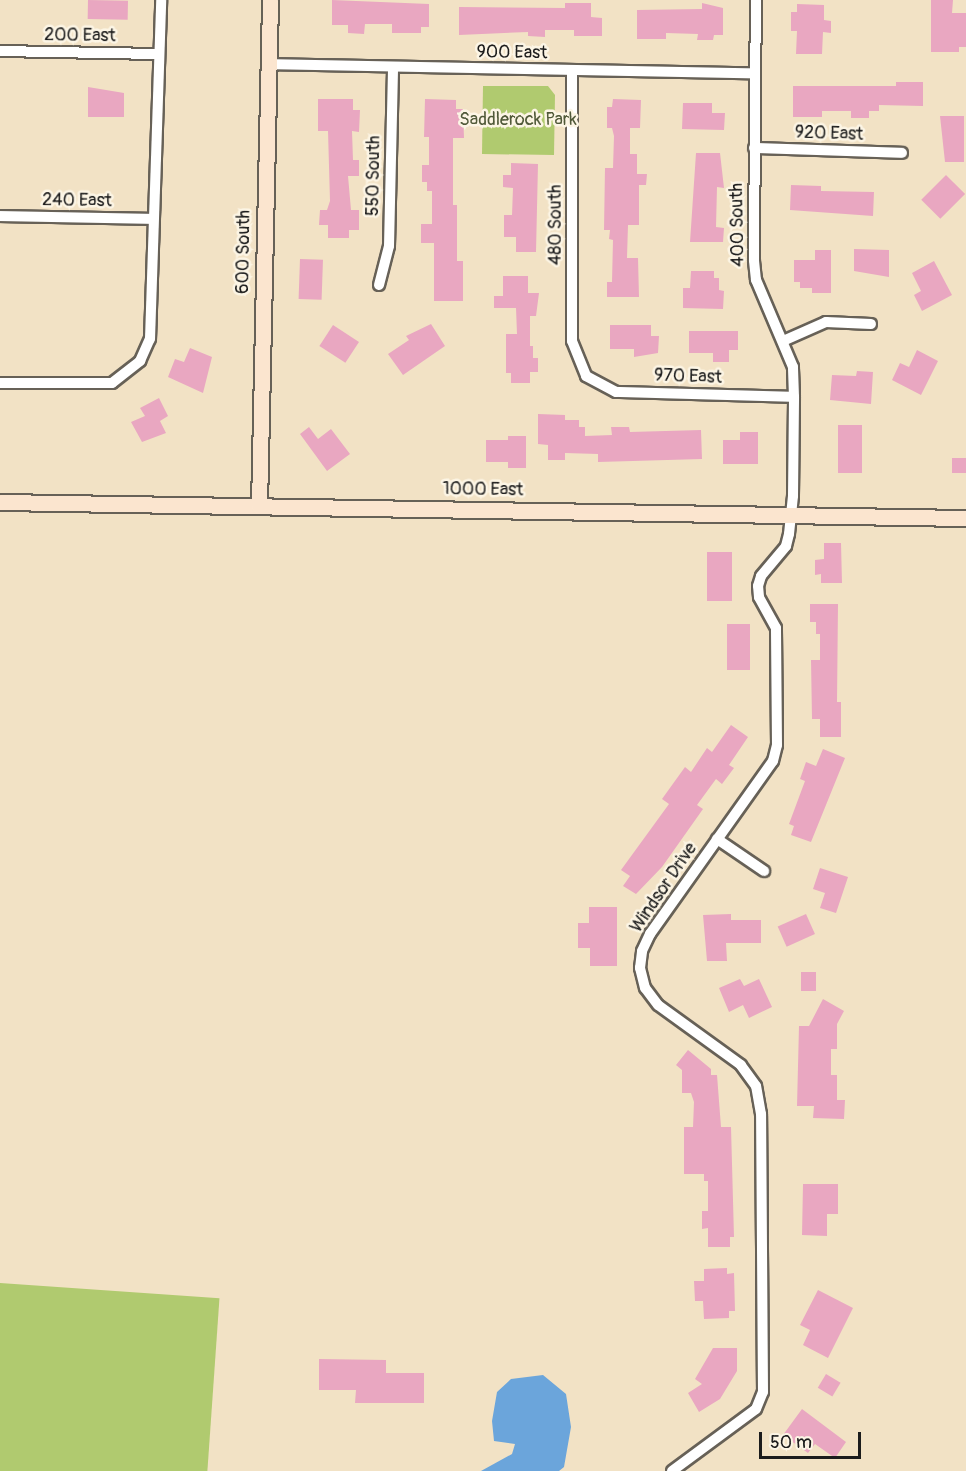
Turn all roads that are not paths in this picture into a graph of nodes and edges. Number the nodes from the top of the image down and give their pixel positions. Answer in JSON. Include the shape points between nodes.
{"nodes":[{"id":1,"x":162,"y":0,"type":"edge"},
{"id":2,"x":270,"y":0,"type":"edge"},
{"id":3,"x":756,"y":0,"type":"edge"},
{"id":4,"x":0,"y":51,"type":"edge"},
{"id":5,"x":159,"y":54,"type":"junction"},
{"id":6,"x":268,"y":64,"type":"junction"},
{"id":7,"x":393,"y":67,"type":"junction"},
{"id":8,"x":572,"y":71,"type":"junction"},
{"id":9,"x":755,"y":73,"type":"junction"},
{"id":10,"x":754,"y":148,"type":"junction"},
{"id":11,"x":902,"y":153,"type":"dead end"},
{"id":12,"x":0,"y":216,"type":"edge"},
{"id":13,"x":153,"y":219,"type":"junction"},
{"id":14,"x":379,"y":285,"type":"dead end"},
{"id":15,"x":871,"y":324,"type":"dead end"},
{"id":16,"x":783,"y":341,"type":"junction"},
{"id":17,"x":586,"y":376,"type":"joint"},
{"id":18,"x":0,"y":383,"type":"edge"},
{"id":19,"x":794,"y":397,"type":"junction"},
{"id":20,"x":0,"y":502,"type":"edge"},
{"id":21,"x":259,"y":506,"type":"junction"},
{"id":22,"x":791,"y":513,"type":"junction"},
{"id":23,"x":966,"y":518,"type":"edge"},
{"id":24,"x":717,"y":839,"type":"junction"},
{"id":25,"x":764,"y":871,"type":"dead end"},
{"id":26,"x":672,"y":1471,"type":"edge"}],
"edges":[{"from":1,"to":5,"type":"street"},
{"from":2,"to":6,"type":"street","name":"600 South"},
{"from":3,"to":9,"type":"street","name":"400 South"},
{"from":4,"to":5,"type":"street","name":"200 East"},
{"from":5,"to":13,"type":"street"},
{"from":6,"to":7,"type":"street","name":"900 East"},
{"from":6,"to":21,"type":"street","name":"600 South"},
{"from":7,"to":8,"type":"street","name":"900 East"},
{"from":7,"to":14,"type":"street","name":"550 South","via":[[389,246]]},
{"from":8,"to":9,"type":"street","name":"900 East"},
{"from":8,"to":17,"type":"street","name":"480 South","via":[[572,341]]},
{"from":9,"to":10,"type":"street","name":"400 South"},
{"from":10,"to":11,"type":"street","name":"920 East"},
{"from":10,"to":16,"type":"street","name":"400 South","via":[[756,280]]},
{"from":12,"to":13,"type":"street","name":"240 East"},
{"from":13,"to":18,"type":"street","via":[[150,339],[140,361],[112,383],[95,386]]},
{"from":15,"to":16,"type":"street","via":[[826,322]]},
{"from":16,"to":19,"type":"street","name":"400 South","via":[[792,367]]},
{"from":17,"to":19,"type":"street","name":"970 East","via":[[616,392]]},
{"from":19,"to":22,"type":"street","name":"400 South"},
{"from":20,"to":21,"type":"street","name":"1000 East"},
{"from":21,"to":22,"type":"street","name":"1000 East"},
{"from":22,"to":23,"type":"street","name":"1000 East"},
{"from":22,"to":24,"type":"street","name":"Windsor Drive","via":[[786,546],[761,576],[758,586],[759,597],[776,628],[777,745],[773,761]]},
{"from":24,"to":25,"type":"street"},
{"from":24,"to":26,"type":"street","name":"Windsor Drive","via":[[650,934],[640,968],[645,988],[658,1005],[741,1065],[756,1086],[761,1114],[763,1392],[756,1409]]}]}
